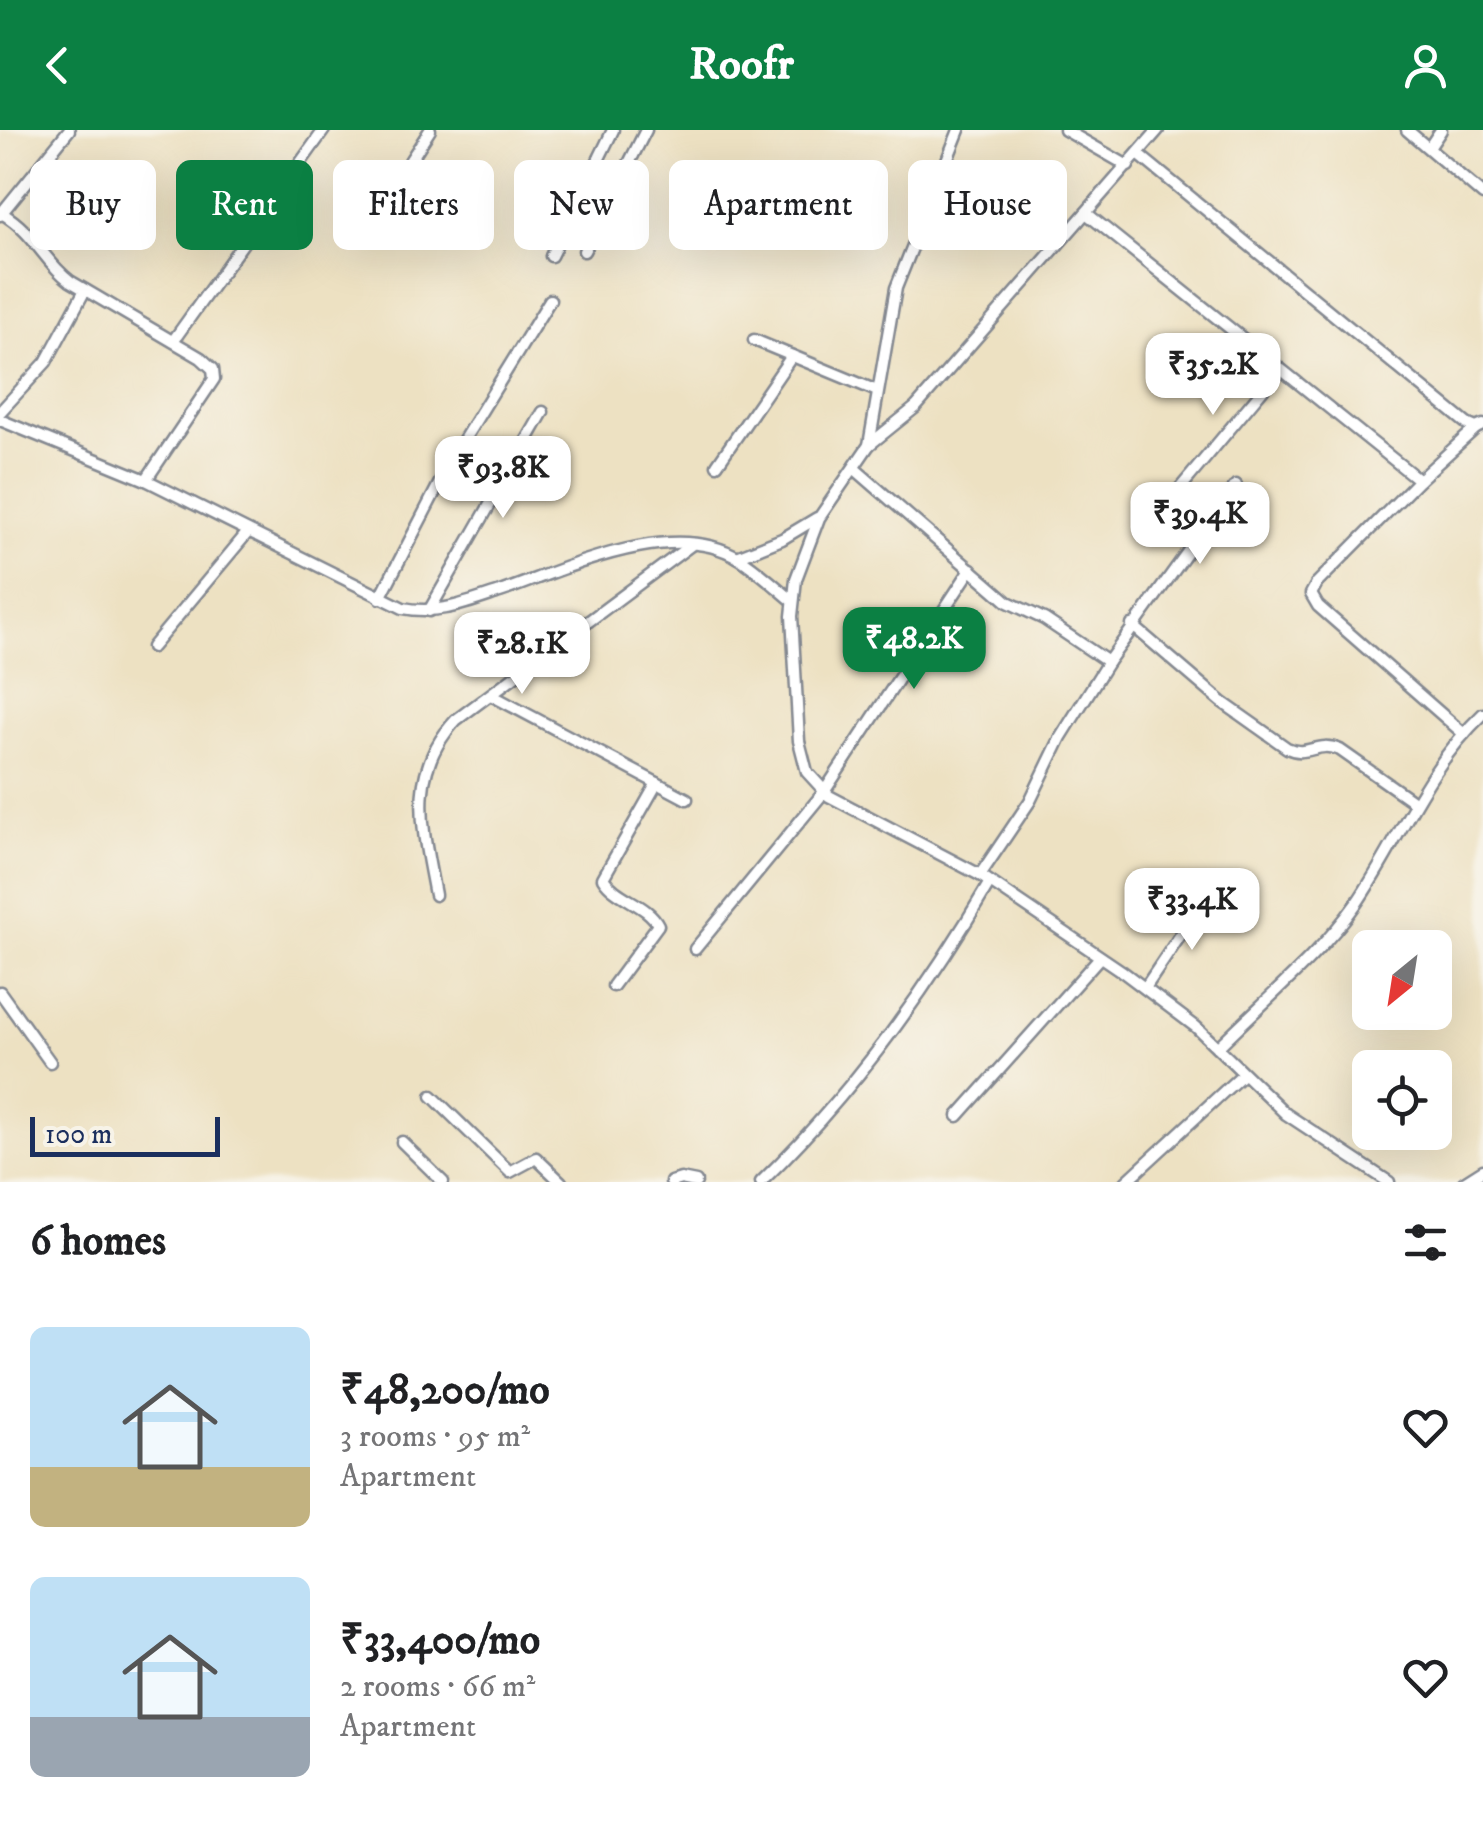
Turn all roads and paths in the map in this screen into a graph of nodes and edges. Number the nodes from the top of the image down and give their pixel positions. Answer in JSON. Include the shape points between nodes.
{"nodes":[{"id":1,"x":69,"y":130,"type":"edge"},
{"id":2,"x":324,"y":130,"type":"edge"},
{"id":3,"x":430,"y":130,"type":"edge"},
{"id":4,"x":613,"y":130,"type":"edge"},
{"id":5,"x":646,"y":130,"type":"edge"},
{"id":6,"x":959,"y":130,"type":"edge"},
{"id":7,"x":1065,"y":130,"type":"edge"},
{"id":8,"x":1158,"y":130,"type":"edge"},
{"id":9,"x":1407,"y":130,"type":"edge"},
{"id":10,"x":1441,"y":130,"type":"edge"},
{"id":11,"x":1429,"y":148,"type":"junction"},
{"id":12,"x":1138,"y":154,"type":"junction"},
{"id":13,"x":411,"y":160,"type":"edge"},
{"id":14,"x":630,"y":160,"type":"edge"},
{"id":15,"x":1128,"y":166,"type":"junction"},
{"id":16,"x":1483,"y":195,"type":"edge"},
{"id":17,"x":1086,"y":212,"type":"junction"},
{"id":18,"x":1,"y":213,"type":"edge"},
{"id":19,"x":551,"y":256,"type":"dead end"},
{"id":20,"x":85,"y":290,"type":"junction"},
{"id":21,"x":550,"y":300,"type":"dead end"},
{"id":22,"x":173,"y":340,"type":"junction"},
{"id":23,"x":754,"y":340,"type":"dead end"},
{"id":24,"x":792,"y":356,"type":"junction"},
{"id":25,"x":1280,"y":369,"type":"junction"},
{"id":26,"x":877,"y":392,"type":"junction"},
{"id":27,"x":0,"y":412,"type":"edge"},
{"id":28,"x":543,"y":412,"type":"dead end"},
{"id":29,"x":0,"y":420,"type":"edge"},
{"id":30,"x":1480,"y":426,"type":"edge"},
{"id":31,"x":869,"y":445,"type":"junction"},
{"id":32,"x":717,"y":465,"type":"dead end"},
{"id":33,"x":855,"y":469,"type":"junction"},
{"id":34,"x":146,"y":480,"type":"junction"},
{"id":35,"x":1418,"y":480,"type":"junction"},
{"id":36,"x":1236,"y":485,"type":"dead end"},
{"id":37,"x":1177,"y":492,"type":"dead end"},
{"id":38,"x":818,"y":518,"type":"junction"},
{"id":39,"x":248,"y":532,"type":"junction"},
{"id":40,"x":693,"y":544,"type":"junction"},
{"id":41,"x":738,"y":556,"type":"junction"},
{"id":42,"x":971,"y":570,"type":"junction"},
{"id":43,"x":380,"y":598,"type":"junction"},
{"id":44,"x":793,"y":601,"type":"junction"},
{"id":45,"x":429,"y":611,"type":"junction"},
{"id":46,"x":1132,"y":625,"type":"junction"},
{"id":47,"x":152,"y":647,"type":"dead end"},
{"id":48,"x":1108,"y":662,"type":"junction"},
{"id":49,"x":491,"y":695,"type":"junction"},
{"id":50,"x":1483,"y":714,"type":"edge"},
{"id":51,"x":1464,"y":734,"type":"junction"},
{"id":52,"x":658,"y":784,"type":"junction"},
{"id":53,"x":824,"y":792,"type":"junction"},
{"id":54,"x":687,"y":799,"type":"dead end"},
{"id":55,"x":1414,"y":802,"type":"junction"},
{"id":56,"x":985,"y":879,"type":"junction"},
{"id":57,"x":435,"y":894,"type":"dead end"},
{"id":58,"x":1206,"y":897,"type":"dead end"},
{"id":59,"x":695,"y":950,"type":"dead end"},
{"id":60,"x":1100,"y":957,"type":"junction"},
{"id":61,"x":613,"y":986,"type":"dead end"},
{"id":62,"x":1145,"y":988,"type":"junction"},
{"id":63,"x":0,"y":992,"type":"edge"},
{"id":64,"x":1218,"y":1047,"type":"junction"},
{"id":65,"x":50,"y":1062,"type":"dead end"},
{"id":66,"x":1243,"y":1074,"type":"junction"},
{"id":67,"x":432,"y":1096,"type":"dead end"},
{"id":68,"x":958,"y":1116,"type":"dead end"},
{"id":69,"x":402,"y":1142,"type":"dead end"},
{"id":70,"x":1483,"y":1170,"type":"edge"},
{"id":71,"x":443,"y":1182,"type":"edge"},
{"id":72,"x":561,"y":1182,"type":"edge"},
{"id":73,"x":671,"y":1182,"type":"edge"},
{"id":74,"x":696,"y":1182,"type":"edge"},
{"id":75,"x":761,"y":1182,"type":"edge"},
{"id":76,"x":1126,"y":1182,"type":"edge"},
{"id":77,"x":1390,"y":1182,"type":"edge"},
{"id":78,"x":1464,"y":1182,"type":"edge"}],
"edges":[{"from":1,"to":18,"type":"street"},
{"from":2,"to":22,"type":"street"},
{"from":3,"to":13,"type":"street"},
{"from":4,"to":19,"type":"street"},
{"from":5,"to":14,"type":"street"},
{"from":6,"to":26,"type":"street","via":[[902,269]]},
{"from":7,"to":15,"type":"street"},
{"from":8,"to":12,"type":"street"},
{"from":9,"to":11,"type":"street"},
{"from":10,"to":11,"type":"street"},
{"from":11,"to":16,"type":"street"},
{"from":12,"to":15,"type":"street"},
{"from":12,"to":30,"type":"street","via":[[1467,424]]},
{"from":15,"to":17,"type":"street"},
{"from":17,"to":25,"type":"street"},
{"from":17,"to":31,"type":"street","via":[[916,407]]},
{"from":18,"to":20,"type":"street"},
{"from":20,"to":22,"type":"street"},
{"from":20,"to":27,"type":"street","via":[[46,362]]},
{"from":21,"to":43,"type":"street","via":[[452,459]]},
{"from":22,"to":34,"type":"street","via":[[208,364],[214,380]]},
{"from":23,"to":24,"type":"street"},
{"from":24,"to":26,"type":"street"},
{"from":24,"to":32,"type":"street"},
{"from":25,"to":35,"type":"street"},
{"from":25,"to":37,"type":"street"},
{"from":26,"to":31,"type":"street"},
{"from":28,"to":45,"type":"street"},
{"from":29,"to":34,"type":"street"},
{"from":30,"to":35,"type":"street"},
{"from":31,"to":33,"type":"street"},
{"from":33,"to":38,"type":"street"},
{"from":33,"to":42,"type":"street"},
{"from":34,"to":39,"type":"street"},
{"from":35,"to":51,"type":"street","via":[[1310,594]]},
{"from":36,"to":46,"type":"street"},
{"from":38,"to":41,"type":"street"},
{"from":38,"to":44,"type":"street"},
{"from":39,"to":43,"type":"street"},
{"from":39,"to":47,"type":"street"},
{"from":40,"to":41,"type":"street"},
{"from":40,"to":45,"type":"street","via":[[623,550]]},
{"from":40,"to":49,"type":"street"},
{"from":41,"to":44,"type":"street"},
{"from":42,"to":48,"type":"street","via":[[1008,602]]},
{"from":42,"to":53,"type":"street"},
{"from":43,"to":45,"type":"street"},
{"from":44,"to":53,"type":"street","via":[[800,741],[807,772]]},
{"from":46,"to":48,"type":"street"},
{"from":46,"to":55,"type":"street","via":[[1287,748],[1340,750]]},
{"from":48,"to":56,"type":"street"},
{"from":49,"to":52,"type":"street"},
{"from":49,"to":57,"type":"street","via":[[456,720],[426,765],[424,827]]},
{"from":50,"to":51,"type":"street"},
{"from":51,"to":55,"type":"street"},
{"from":52,"to":54,"type":"street"},
{"from":52,"to":61,"type":"street","via":[[603,878],[658,920]]},
{"from":53,"to":56,"type":"street"},
{"from":53,"to":59,"type":"street"},
{"from":55,"to":64,"type":"street","via":[[1346,916]]},
{"from":56,"to":60,"type":"street"},
{"from":56,"to":75,"type":"street","via":[[914,1006],[842,1098]]},
{"from":58,"to":62,"type":"street"},
{"from":60,"to":62,"type":"street"},
{"from":60,"to":68,"type":"street"},
{"from":62,"to":64,"type":"street"},
{"from":63,"to":65,"type":"street"},
{"from":64,"to":66,"type":"street"},
{"from":66,"to":76,"type":"street"},
{"from":66,"to":77,"type":"street","via":[[1286,1114]]},
{"from":67,"to":72,"type":"street","via":[[510,1172],[536,1158]]},
{"from":69,"to":71,"type":"street"},
{"from":70,"to":78,"type":"street"},
{"from":73,"to":74,"type":"street"}]}
